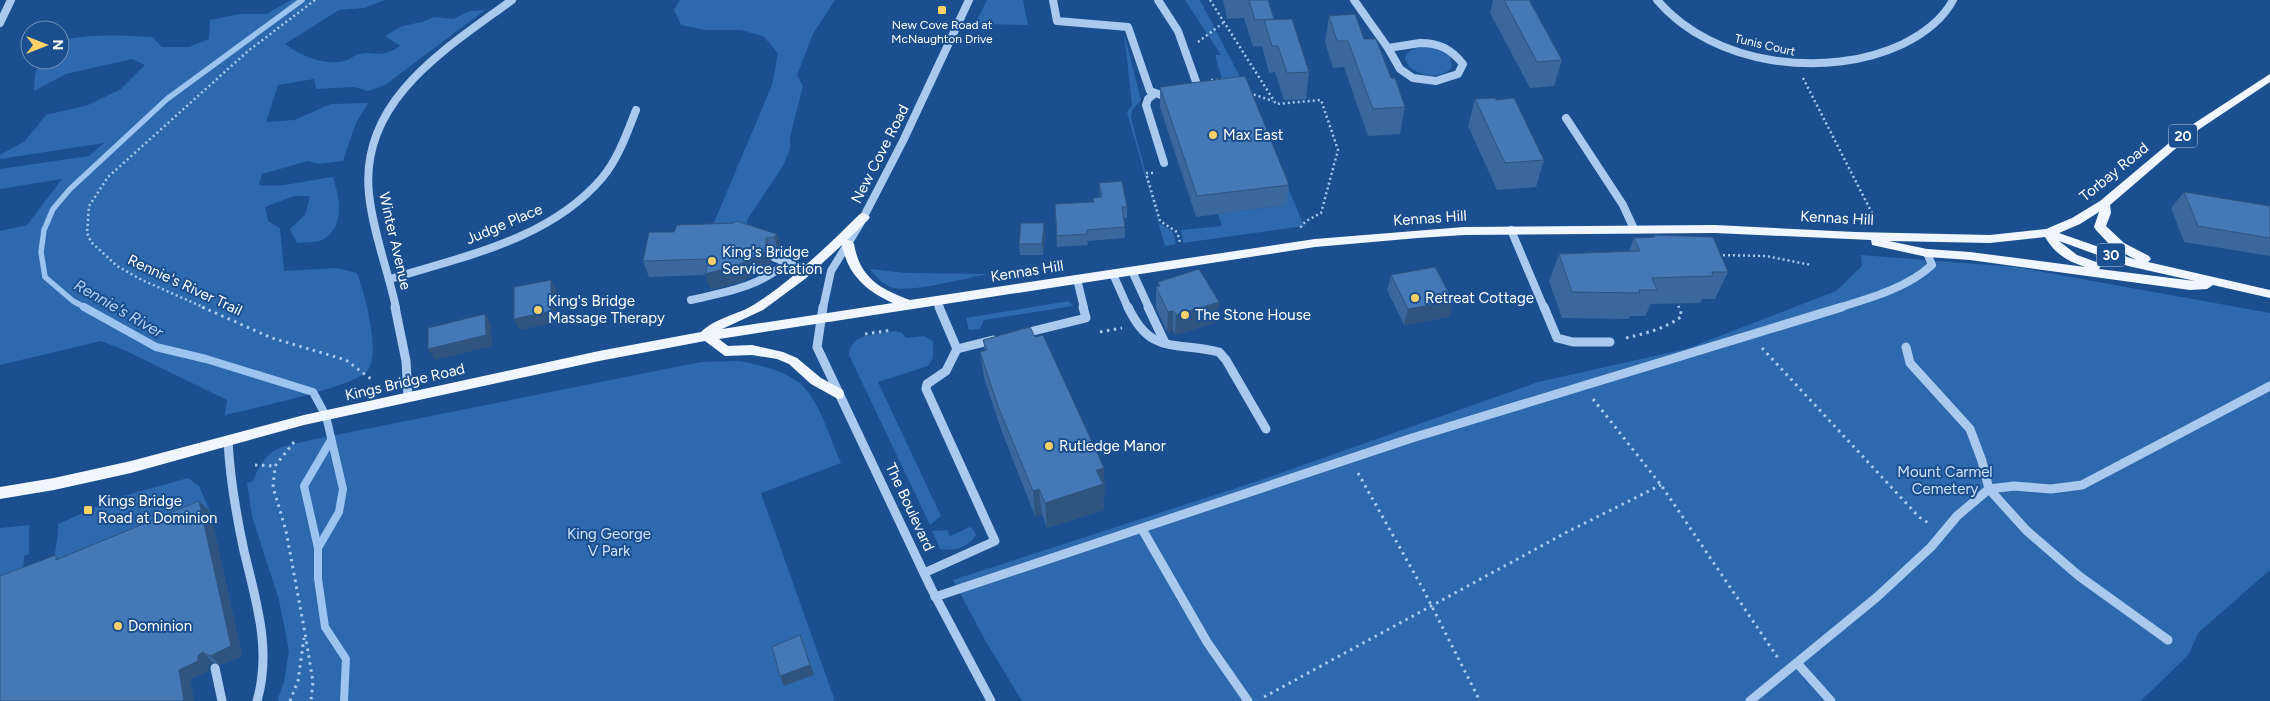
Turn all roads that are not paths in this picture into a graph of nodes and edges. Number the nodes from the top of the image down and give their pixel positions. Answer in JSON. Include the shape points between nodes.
{"nodes":[{"id":1,"x":11,"y":0,"type":"edge"},
{"id":2,"x":512,"y":0,"type":"edge"},
{"id":3,"x":968,"y":0,"type":"edge"},
{"id":4,"x":1053,"y":0,"type":"edge"},
{"id":5,"x":1158,"y":0,"type":"edge"},
{"id":6,"x":1354,"y":0,"type":"edge"},
{"id":7,"x":1657,"y":0,"type":"edge"},
{"id":8,"x":1953,"y":0,"type":"edge"},
{"id":9,"x":0,"y":23,"type":"edge"},
{"id":10,"x":1388,"y":48,"type":"junction"},
{"id":11,"x":2270,"y":77,"type":"edge"},
{"id":12,"x":1189,"y":91,"type":"edge"},
{"id":13,"x":1180,"y":92,"type":"edge"},
{"id":14,"x":1154,"y":94,"type":"junction"},
{"id":15,"x":636,"y":110,"type":"dead end"},
{"id":16,"x":1566,"y":118,"type":"dead end"},
{"id":17,"x":1164,"y":163,"type":"dead end"},
{"id":18,"x":2104,"y":204,"type":"junction"},
{"id":19,"x":864,"y":217,"type":"junction"},
{"id":20,"x":1634,"y":229,"type":"junction"},
{"id":21,"x":1511,"y":230,"type":"junction"},
{"id":22,"x":2048,"y":233,"type":"junction"},
{"id":23,"x":1855,"y":236,"type":"junction"},
{"id":24,"x":848,"y":244,"type":"junction"},
{"id":25,"x":1927,"y":253,"type":"junction"},
{"id":26,"x":775,"y":258,"type":"dead end"},
{"id":27,"x":787,"y":262,"type":"junction"},
{"id":28,"x":809,"y":270,"type":"junction"},
{"id":29,"x":1132,"y":271,"type":"junction"},
{"id":30,"x":2176,"y":273,"type":"junction"},
{"id":31,"x":1113,"y":274,"type":"junction"},
{"id":32,"x":2134,"y":278,"type":"junction"},
{"id":33,"x":390,"y":279,"type":"junction"},
{"id":34,"x":1076,"y":279,"type":"junction"},
{"id":35,"x":2222,"y":284,"type":"junction"},
{"id":36,"x":2270,"y":294,"type":"edge"},
{"id":37,"x":691,"y":300,"type":"dead end"},
{"id":38,"x":937,"y":302,"type":"junction"},
{"id":39,"x":912,"y":306,"type":"junction"},
{"id":40,"x":820,"y":320,"type":"junction"},
{"id":41,"x":706,"y":335,"type":"junction"},
{"id":42,"x":1610,"y":342,"type":"road end"},
{"id":43,"x":1164,"y":343,"type":"junction"},
{"id":44,"x":1906,"y":347,"type":"dead end"},
{"id":45,"x":957,"y":349,"type":"junction"},
{"id":46,"x":2270,"y":386,"type":"edge"},
{"id":47,"x":838,"y":394,"type":"junction"},
{"id":48,"x":408,"y":397,"type":"junction"},
{"id":49,"x":1266,"y":429,"type":"dead end"},
{"id":50,"x":228,"y":441,"type":"junction"},
{"id":51,"x":1989,"y":489,"type":"junction"},
{"id":52,"x":0,"y":494,"type":"edge"},
{"id":53,"x":1142,"y":529,"type":"junction"},
{"id":54,"x":924,"y":573,"type":"junction"},
{"id":55,"x":935,"y":597,"type":"junction"},
{"id":56,"x":2168,"y":640,"type":"dead end"},
{"id":57,"x":1797,"y":663,"type":"junction"},
{"id":58,"x":215,"y":668,"type":"dead end"},
{"id":59,"x":222,"y":701,"type":"edge"},
{"id":60,"x":257,"y":701,"type":"edge"},
{"id":61,"x":992,"y":701,"type":"edge"},
{"id":62,"x":1248,"y":701,"type":"edge"},
{"id":63,"x":1750,"y":701,"type":"edge"},
{"id":64,"x":1831,"y":701,"type":"edge"}],
"edges":[{"from":1,"to":9,"type":"street"},
{"from":2,"to":33,"type":"street","name":"Winter Avenue","via":[[423,68],[403,88],[377,131],[370,154],[369,193],[381,256]]},
{"from":3,"to":19,"type":"street","name":"New Cove Road"},
{"from":4,"to":14,"type":"street","via":[[1057,21],[1128,27],[1150,91]]},
{"from":5,"to":12,"type":"street","via":[[1178,31],[1196,82],[1198,90]]},
{"from":6,"to":10,"type":"street"},
{"from":7,"to":8,"type":"street","name":"Tunis Court","via":[[1676,20],[1699,36],[1749,54],[1796,64],[1841,63],[1892,50],[1936,23]]},
{"from":10,"to":10,"type":"street","via":[[1409,42],[1434,42],[1457,54],[1463,64],[1458,74],[1443,81],[1425,81],[1401,71]]},
{"from":11,"to":18,"type":"main road","name":"Torbay Road","number":"20","via":[[2191,130]]},
{"from":13,"to":14,"type":"street"},
{"from":14,"to":17,"type":"street","via":[[1146,105]]},
{"from":15,"to":33,"type":"street","name":"Judge Place","via":[[617,157],[601,179],[576,203],[544,224],[510,239]]},
{"from":16,"to":20,"type":"street","via":[[1623,205]]},
{"from":18,"to":22,"type":"main road","name":"Torbay Road","number":"20"},
{"from":18,"to":30,"type":"main road","via":[[2105,213],[2100,227],[2112,242]]},
{"from":19,"to":24,"type":"street","name":"New Cove Road"},
{"from":19,"to":28,"type":"main road"},
{"from":20,"to":21,"type":"main road","name":"Kennas Hill"},
{"from":20,"to":23,"type":"main road","name":"Kennas Hill","via":[[1715,228]]},
{"from":21,"to":29,"type":"main road","name":"Kennas Hill","via":[[1427,233],[1315,243]]},
{"from":21,"to":42,"type":"street","via":[[1557,338],[1572,342]]},
{"from":22,"to":23,"type":"main road","name":"Kennas Hill","via":[[1990,239]]},
{"from":22,"to":30,"type":"main road","number":"30","via":[[2132,263]]},
{"from":22,"to":32,"type":"main road","number":"30","via":[[2056,248],[2064,254]]},
{"from":23,"to":25,"type":"main road"},
{"from":24,"to":39,"type":"main road","via":[[853,268],[867,283],[879,292]]},
{"from":24,"to":40,"type":"street","name":"New Cove Road","via":[[831,271]]},
{"from":25,"to":32,"type":"main road"},
{"from":25,"to":53,"type":"street","via":[[1932,265],[1929,272],[1856,302],[1412,438]]},
{"from":26,"to":27,"type":"street"},
{"from":27,"to":28,"type":"street"},
{"from":27,"to":37,"type":"street","via":[[756,285]]},
{"from":28,"to":41,"type":"main road","via":[[756,309],[716,325]]},
{"from":29,"to":31,"type":"main road","name":"Kennas Hill"},
{"from":29,"to":43,"type":"street"},
{"from":30,"to":35,"type":"main road","number":"30"},
{"from":31,"to":34,"type":"main road","name":"Kennas Hill"},
{"from":31,"to":43,"type":"street","via":[[1139,328],[1146,336]]},
{"from":32,"to":35,"type":"main road","number":"30","via":[[2190,286]]},
{"from":33,"to":48,"type":"street","name":"Winter Avenue","via":[[406,361]]},
{"from":34,"to":38,"type":"main road","name":"Kennas Hill"},
{"from":34,"to":45,"type":"street","via":[[1086,318]]},
{"from":35,"to":36,"type":"main road","number":"30"},
{"from":38,"to":39,"type":"main road","name":"Kennas Hill"},
{"from":38,"to":45,"type":"street"},
{"from":39,"to":40,"type":"main road","name":"Kennas Hill"},
{"from":40,"to":41,"type":"main road","name":"Kings Bridge Road"},
{"from":40,"to":47,"type":"street","name":"The Boulevard","via":[[817,347]]},
{"from":41,"to":47,"type":"main road","via":[[726,351],[752,350],[793,361],[816,381]]},
{"from":41,"to":48,"type":"main road","name":"Kings Bridge Road"},
{"from":43,"to":49,"type":"street","via":[[1219,352]]},
{"from":44,"to":51,"type":"street","via":[[1910,362],[1970,429]]},
{"from":45,"to":54,"type":"street","via":[[946,371],[927,384],[926,389],[995,541]]},
{"from":46,"to":51,"type":"street","via":[[2082,485],[2052,489],[2014,486]]},
{"from":47,"to":54,"type":"street","name":"The Boulevard"},
{"from":48,"to":50,"type":"main road","name":"Kings Bridge Road"},
{"from":50,"to":52,"type":"main road","name":"Kings Bridge Road","via":[[73,480]]},
{"from":50,"to":60,"type":"street","via":[[230,483],[261,626],[265,665]]},
{"from":51,"to":56,"type":"street","via":[[2026,530],[2080,576]]},
{"from":51,"to":57,"type":"street","via":[[1957,516],[1877,597]]},
{"from":53,"to":55,"type":"street"},
{"from":53,"to":62,"type":"street","via":[[1207,642]]},
{"from":54,"to":55,"type":"street","name":"The Boulevard"},
{"from":55,"to":61,"type":"street","name":"The Boulevard"},
{"from":57,"to":63,"type":"street"},
{"from":57,"to":64,"type":"street"},
{"from":58,"to":59,"type":"street"}]}
